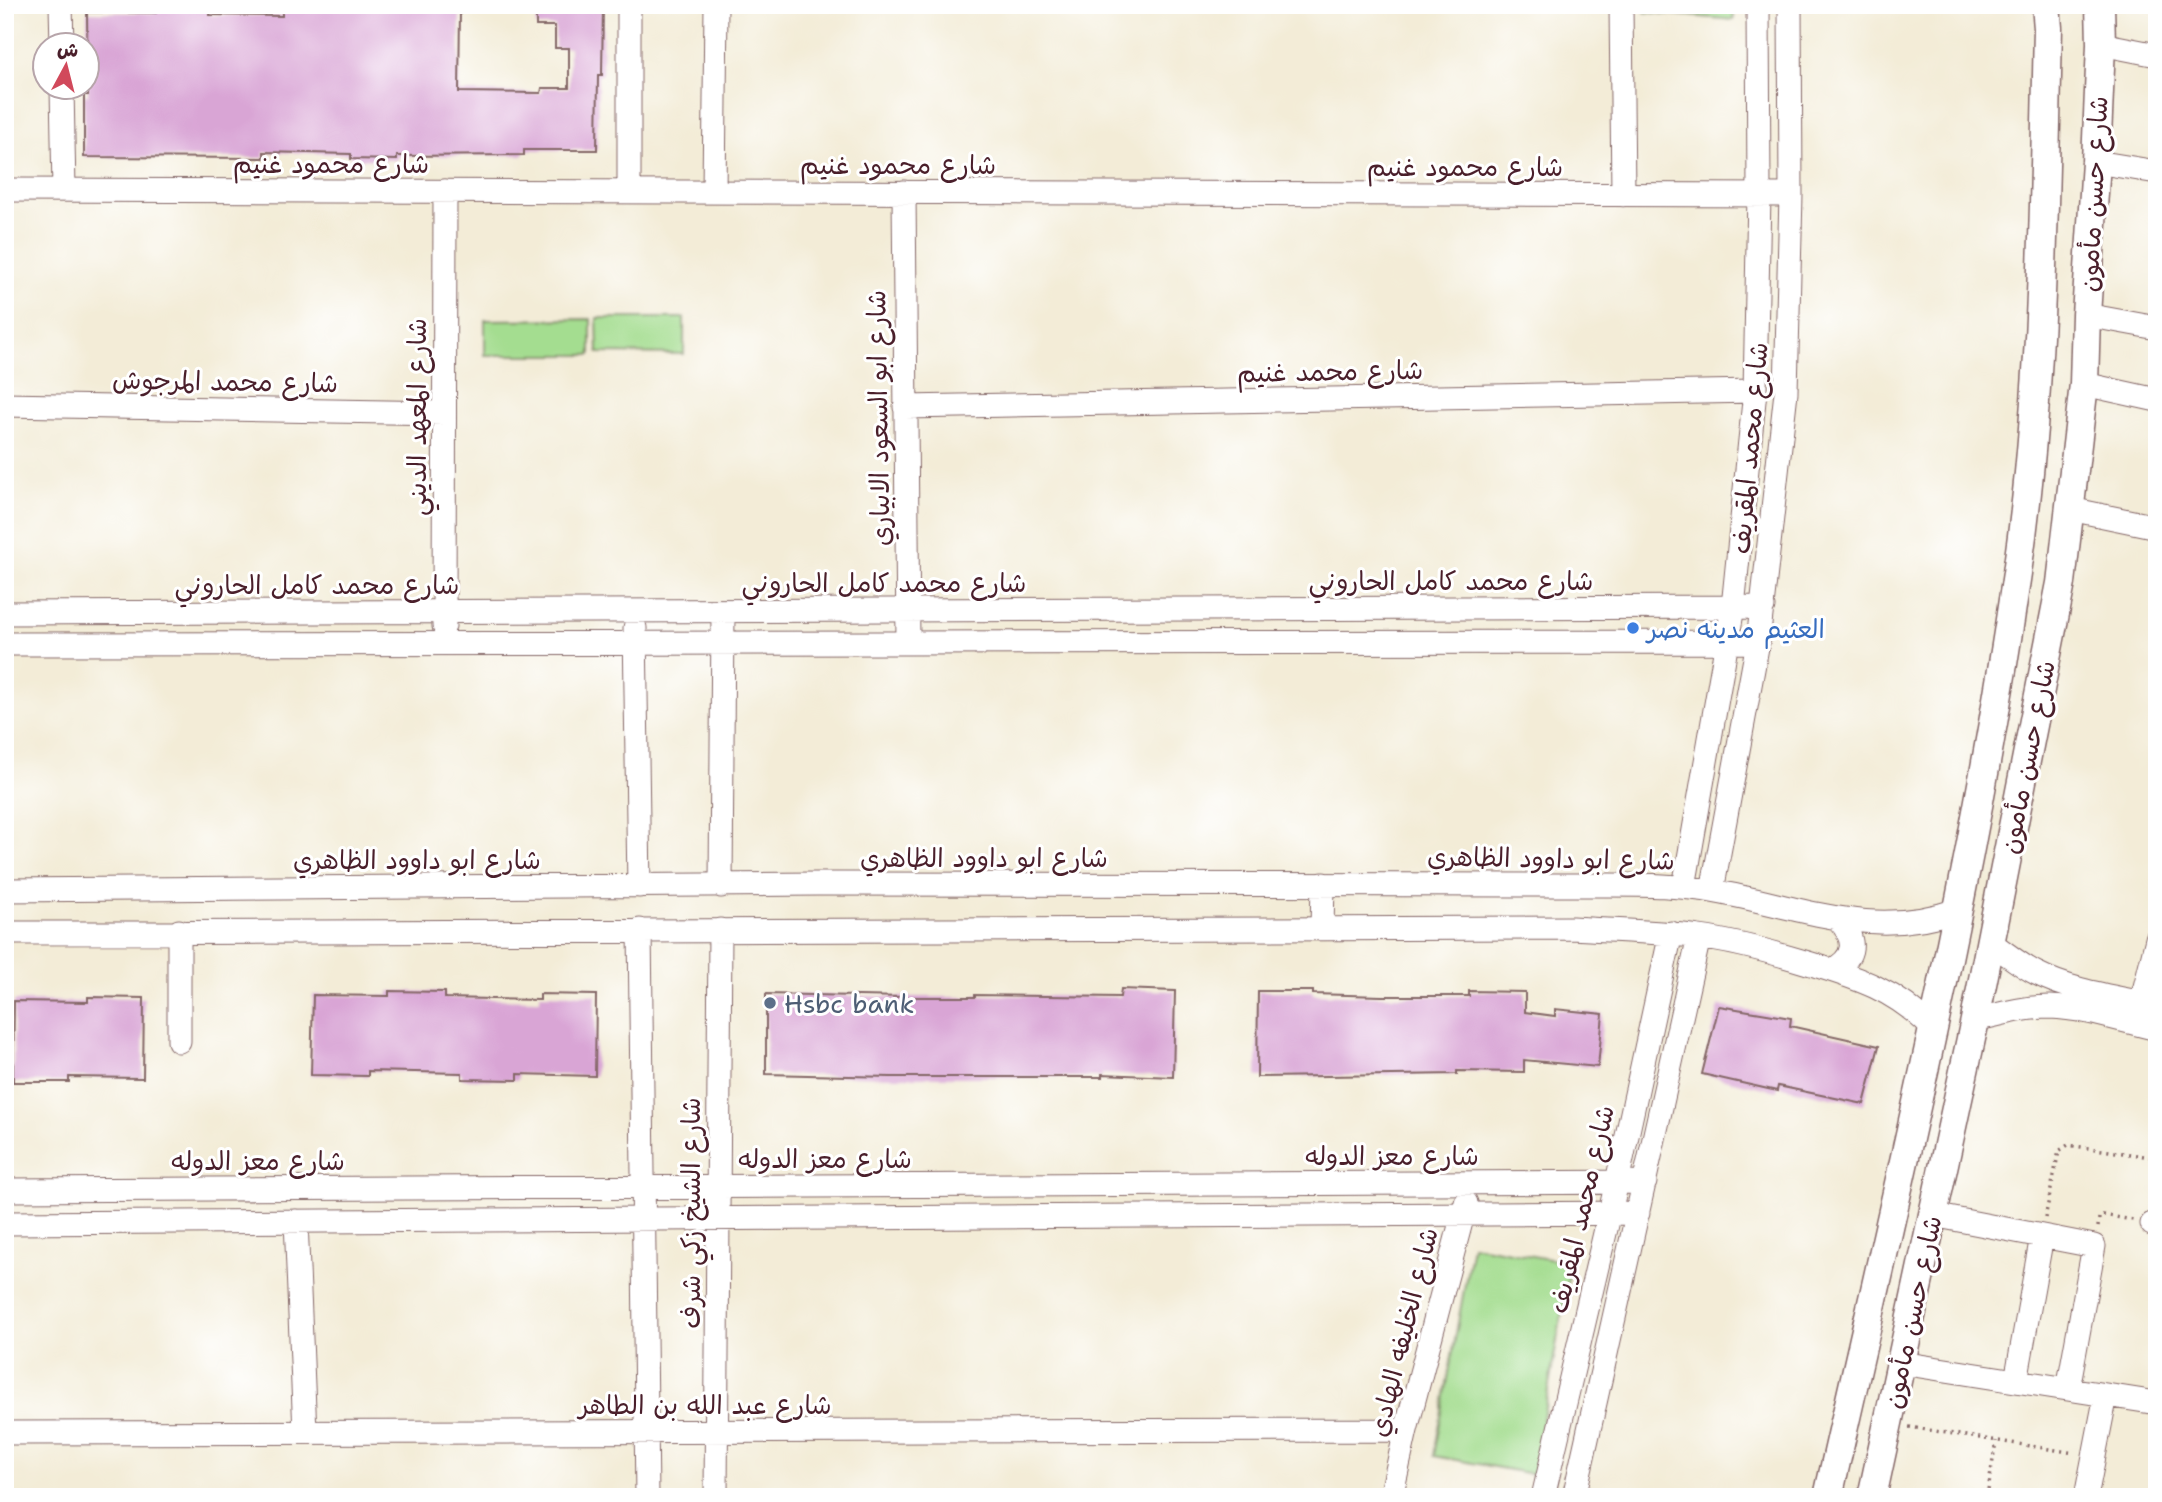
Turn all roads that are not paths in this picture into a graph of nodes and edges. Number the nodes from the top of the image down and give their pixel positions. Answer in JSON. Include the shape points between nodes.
{"nodes":[{"id":1,"x":61,"y":5,"type":"edge"},
{"id":2,"x":629,"y":5,"type":"edge"},
{"id":3,"x":716,"y":5,"type":"edge"},
{"id":4,"x":1621,"y":5,"type":"edge"},
{"id":5,"x":1758,"y":5,"type":"edge"},
{"id":6,"x":1790,"y":5,"type":"edge"},
{"id":7,"x":2046,"y":5,"type":"edge"},
{"id":8,"x":2100,"y":5,"type":"edge"},
{"id":9,"x":62,"y":32,"type":"edge"},
{"id":10,"x":2101,"y":44,"type":"junction"},
{"id":11,"x":2157,"y":55,"type":"edge"},
{"id":12,"x":62,"y":102,"type":"edge"},
{"id":13,"x":2096,"y":162,"type":"junction"},
{"id":14,"x":2157,"y":172,"type":"edge"},
{"id":15,"x":5,"y":190,"type":"edge"},
{"id":16,"x":64,"y":190,"type":"junction"},
{"id":17,"x":445,"y":191,"type":"junction"},
{"id":18,"x":629,"y":192,"type":"junction"},
{"id":19,"x":714,"y":192,"type":"junction"},
{"id":20,"x":904,"y":192,"type":"junction"},
{"id":21,"x":1622,"y":195,"type":"junction"},
{"id":22,"x":1759,"y":195,"type":"junction"},
{"id":23,"x":1791,"y":195,"type":"junction"},
{"id":24,"x":2085,"y":315,"type":"junction"},
{"id":25,"x":2157,"y":328,"type":"edge"},
{"id":26,"x":2084,"y":384,"type":"junction"},
{"id":27,"x":1755,"y":391,"type":"junction"},
{"id":28,"x":2157,"y":400,"type":"edge"},
{"id":29,"x":5,"y":405,"type":"edge"},
{"id":30,"x":905,"y":407,"type":"junction"},
{"id":31,"x":444,"y":413,"type":"junction"},
{"id":32,"x":2070,"y":509,"type":"junction"},
{"id":33,"x":2157,"y":527,"type":"edge"},
{"id":34,"x":1733,"y":607,"type":"junction"},
{"id":35,"x":1763,"y":607,"type":"junction"},
{"id":36,"x":907,"y":610,"type":"junction"},
{"id":37,"x":635,"y":611,"type":"junction"},
{"id":38,"x":723,"y":611,"type":"junction"},
{"id":39,"x":444,"y":612,"type":"junction"},
{"id":40,"x":5,"y":613,"type":"edge"},
{"id":41,"x":1725,"y":642,"type":"junction"},
{"id":42,"x":1758,"y":642,"type":"junction"},
{"id":43,"x":635,"y":643,"type":"junction"},
{"id":44,"x":723,"y":643,"type":"junction"},
{"id":45,"x":908,"y":643,"type":"junction"},
{"id":46,"x":5,"y":644,"type":"edge"},
{"id":47,"x":444,"y":644,"type":"junction"},
{"id":48,"x":1322,"y":884,"type":"junction"},
{"id":49,"x":639,"y":886,"type":"junction"},
{"id":50,"x":721,"y":886,"type":"junction"},
{"id":51,"x":1684,"y":887,"type":"junction"},
{"id":52,"x":1712,"y":891,"type":"junction"},
{"id":53,"x":8,"y":894,"type":"edge"},
{"id":54,"x":1957,"y":910,"type":"junction"},
{"id":55,"x":1839,"y":920,"type":"junction"},
{"id":56,"x":9,"y":928,"type":"edge"},
{"id":57,"x":1322,"y":928,"type":"junction"},
{"id":58,"x":640,"y":930,"type":"junction"},
{"id":59,"x":720,"y":930,"type":"junction"},
{"id":60,"x":179,"y":931,"type":"junction"},
{"id":61,"x":1671,"y":933,"type":"junction"},
{"id":62,"x":1699,"y":937,"type":"junction"},
{"id":63,"x":2157,"y":939,"type":"edge"},
{"id":64,"x":1991,"y":943,"type":"junction"},
{"id":65,"x":1832,"y":970,"type":"junction"},
{"id":66,"x":2052,"y":981,"type":"junction"},
{"id":67,"x":2149,"y":1005,"type":"edge"},
{"id":68,"x":2052,"y":1007,"type":"junction"},
{"id":69,"x":1975,"y":1020,"type":"junction"},
{"id":70,"x":1933,"y":1028,"type":"junction"},
{"id":71,"x":2157,"y":1029,"type":"edge"},
{"id":72,"x":179,"y":1041,"type":"dead end"},
{"id":73,"x":1617,"y":1182,"type":"junction"},
{"id":74,"x":1645,"y":1182,"type":"junction"},
{"id":75,"x":1472,"y":1183,"type":"junction"},
{"id":76,"x":718,"y":1186,"type":"junction"},
{"id":77,"x":643,"y":1187,"type":"junction"},
{"id":78,"x":5,"y":1190,"type":"edge"},
{"id":79,"x":1609,"y":1213,"type":"junction"},
{"id":80,"x":1638,"y":1213,"type":"junction"},
{"id":81,"x":1462,"y":1214,"type":"junction"},
{"id":82,"x":1933,"y":1215,"type":"junction"},
{"id":83,"x":643,"y":1219,"type":"junction"},
{"id":84,"x":718,"y":1219,"type":"junction"},
{"id":85,"x":296,"y":1221,"type":"junction"},
{"id":86,"x":5,"y":1223,"type":"edge"},
{"id":87,"x":2042,"y":1236,"type":"junction"},
{"id":88,"x":1901,"y":1363,"type":"junction"},
{"id":89,"x":2016,"y":1381,"type":"junction"},
{"id":90,"x":2068,"y":1389,"type":"junction"},
{"id":91,"x":2106,"y":1395,"type":"junction"},
{"id":92,"x":2157,"y":1403,"type":"edge"},
{"id":93,"x":1406,"y":1430,"type":"junction"},
{"id":94,"x":305,"y":1432,"type":"junction"},
{"id":95,"x":646,"y":1432,"type":"junction"},
{"id":96,"x":716,"y":1432,"type":"junction"},
{"id":97,"x":5,"y":1433,"type":"edge"},
{"id":98,"x":647,"y":1497,"type":"edge"},
{"id":99,"x":716,"y":1497,"type":"edge"},
{"id":100,"x":1391,"y":1497,"type":"edge"},
{"id":101,"x":1543,"y":1497,"type":"edge"},
{"id":102,"x":1574,"y":1497,"type":"edge"},
{"id":103,"x":1828,"y":1497,"type":"edge"},
{"id":104,"x":1872,"y":1497,"type":"edge"},
{"id":105,"x":2086,"y":1497,"type":"edge"}],
"edges":[{"from":1,"to":9,"type":"street"},
{"from":2,"to":18,"type":"street"},
{"from":3,"to":19,"type":"street"},
{"from":4,"to":21,"type":"street"},
{"from":5,"to":22,"type":"street","name":"شارع محمد المقريف"},
{"from":6,"to":23,"type":"street","name":"شارع محمد المقريف"},
{"from":7,"to":54,"type":"main road","name":"شارع حسن مأمون","via":[[2043,256],[2030,454],[2017,572]]},
{"from":8,"to":10,"type":"main road","name":"شارع حسن مأمون"},
{"from":10,"to":11,"type":"street"},
{"from":10,"to":13,"type":"main road","name":"شارع حسن مأمون"},
{"from":12,"to":16,"type":"street"},
{"from":13,"to":14,"type":"street"},
{"from":13,"to":24,"type":"main road","name":"شارع حسن مأمون"},
{"from":15,"to":16,"type":"street","name":"شارع محمود غنيم"},
{"from":16,"to":17,"type":"street","name":"شارع محمود غنيم"},
{"from":17,"to":18,"type":"street","name":"شارع محمود غنيم"},
{"from":17,"to":31,"type":"street","name":"شارع المعهد الديني"},
{"from":18,"to":19,"type":"street","name":"شارع محمود غنيم"},
{"from":19,"to":20,"type":"street","name":"شارع محمود غنيم"},
{"from":20,"to":21,"type":"street","name":"شارع محمود غنيم"},
{"from":20,"to":30,"type":"street","name":"شارع ابو السعود الابياري"},
{"from":21,"to":22,"type":"street","name":"شارع محمود غنيم"},
{"from":22,"to":23,"type":"street","name":"شارع محمود غنيم"},
{"from":22,"to":27,"type":"street","name":"شارع محمد المقريف"},
{"from":23,"to":35,"type":"street","name":"شارع محمد المقريف","via":[[1786,392]]},
{"from":24,"to":25,"type":"street"},
{"from":24,"to":26,"type":"main road","name":"شارع حسن مأمون"},
{"from":26,"to":28,"type":"street"},
{"from":26,"to":32,"type":"main road","name":"شارع حسن مأمون"},
{"from":27,"to":30,"type":"street","name":"شارع محمد غنيم"},
{"from":27,"to":34,"type":"street","name":"شارع محمد المقريف"},
{"from":29,"to":31,"type":"street","name":"شارع محمد المرجوش"},
{"from":30,"to":36,"type":"street","name":"شارع ابو السعود الابياري"},
{"from":31,"to":39,"type":"street","name":"شارع المعهد الديني"},
{"from":32,"to":33,"type":"street"},
{"from":32,"to":64,"type":"main road","name":"شارع حسن مأمون","via":[[2061,583]]},
{"from":34,"to":35,"type":"street","name":"شارع محمد كامل الحاروني"},
{"from":34,"to":36,"type":"street","name":"شارع محمد كامل الحاروني"},
{"from":34,"to":41,"type":"street","name":"شارع محمد المقريف"},
{"from":35,"to":42,"type":"street","name":"شارع محمد المقريف"},
{"from":36,"to":38,"type":"street","name":"شارع محمد كامل الحاروني"},
{"from":36,"to":45,"type":"street","name":"شارع ابو السعود الابياري"},
{"from":37,"to":38,"type":"street","name":"شارع محمد كامل الحاروني"},
{"from":37,"to":39,"type":"street","name":"شارع محمد كامل الحاروني"},
{"from":37,"to":43,"type":"street"},
{"from":38,"to":44,"type":"street"},
{"from":39,"to":40,"type":"street","name":"شارع محمد كامل الحاروني"},
{"from":39,"to":47,"type":"street","name":"شارع المعهد الديني"},
{"from":41,"to":42,"type":"street"},
{"from":41,"to":45,"type":"street"},
{"from":41,"to":51,"type":"street","name":"شارع محمد المقريف"},
{"from":42,"to":52,"type":"street","name":"شارع محمد المقريف"},
{"from":43,"to":44,"type":"street"},
{"from":43,"to":47,"type":"street"},
{"from":43,"to":49,"type":"street"},
{"from":44,"to":45,"type":"street"},
{"from":44,"to":50,"type":"street"},
{"from":46,"to":47,"type":"street"},
{"from":48,"to":50,"type":"street","name":"شارع ابو داوود الظاهري"},
{"from":48,"to":51,"type":"street","name":"شارع ابو داوود الظاهري"},
{"from":48,"to":57,"type":"street"},
{"from":49,"to":50,"type":"street","name":"شارع ابو داوود الظاهري"},
{"from":49,"to":53,"type":"street","name":"شارع ابو داوود الظاهري"},
{"from":51,"to":52,"type":"street","name":"شارع ابو داوود الظاهري"},
{"from":52,"to":55,"type":"street","name":"شارع ابو داوود الظاهري"},
{"from":54,"to":55,"type":"street","name":"شارع ابو داوود الظاهري","via":[[1896,924]]},
{"from":54,"to":70,"type":"main road","name":"شارع حسن مأمون"},
{"from":55,"to":65,"type":"street","via":[[1852,939],[1851,949],[1848,958]]},
{"from":56,"to":60,"type":"street"},
{"from":57,"to":59,"type":"street"},
{"from":57,"to":61,"type":"street","via":[[1572,928]]},
{"from":58,"to":59,"type":"street"},
{"from":58,"to":60,"type":"street"},
{"from":58,"to":77,"type":"street","name":"شارع الشيخ زكي شرف"},
{"from":59,"to":76,"type":"street","name":"شارع الشيخ زكي شرف"},
{"from":60,"to":72,"type":"street"},
{"from":61,"to":62,"type":"street"},
{"from":61,"to":73,"type":"street","name":"شارع محمد المقريف"},
{"from":62,"to":65,"type":"street"},
{"from":62,"to":74,"type":"street"},
{"from":63,"to":67,"type":"street"},
{"from":64,"to":66,"type":"street"},
{"from":64,"to":69,"type":"main road","name":"شارع حسن مأمون"},
{"from":65,"to":70,"type":"street","via":[[1887,990]]},
{"from":66,"to":67,"type":"street"},
{"from":66,"to":68,"type":"street","via":[[2046,991]]},
{"from":68,"to":69,"type":"street"},
{"from":68,"to":71,"type":"street"},
{"from":69,"to":82,"type":"main road","name":"شارع حسن مأمون"},
{"from":70,"to":103,"type":"main road","name":"شارع حسن مأمون"},
{"from":73,"to":74,"type":"street","name":"شارع معز الدوله"},
{"from":73,"to":75,"type":"street","name":"شارع معز الدوله"},
{"from":73,"to":79,"type":"street","name":"شارع محمد المقريف"},
{"from":74,"to":80,"type":"street"},
{"from":75,"to":76,"type":"street","name":"شارع معز الدوله"},
{"from":75,"to":81,"type":"street","name":"شارع الخليفه الهادي"},
{"from":76,"to":77,"type":"street","name":"شارع معز الدوله"},
{"from":76,"to":84,"type":"street","name":"شارع الشيخ زكي شرف"},
{"from":77,"to":78,"type":"street","name":"شارع معز الدوله"},
{"from":77,"to":83,"type":"street","name":"شارع الشيخ زكي شرف"},
{"from":79,"to":80,"type":"street"},
{"from":79,"to":81,"type":"street"},
{"from":79,"to":101,"type":"street","name":"شارع محمد المقريف"},
{"from":80,"to":102,"type":"street"},
{"from":81,"to":84,"type":"street"},
{"from":81,"to":93,"type":"street","name":"شارع الخليفه الهادي"},
{"from":82,"to":87,"type":"street"},
{"from":82,"to":88,"type":"main road","name":"شارع حسن مأمون"},
{"from":83,"to":84,"type":"street"},
{"from":83,"to":85,"type":"street"},
{"from":83,"to":95,"type":"street","name":"شارع الشيخ زكي شرف"},
{"from":84,"to":96,"type":"street","name":"شارع الشيخ زكي شرف"},
{"from":85,"to":86,"type":"street"},
{"from":85,"to":94,"type":"street"},
{"from":87,"to":89,"type":"street"},
{"from":87,"to":90,"type":"street","via":[[2094,1246]]},
{"from":88,"to":89,"type":"street"},
{"from":88,"to":104,"type":"main road","name":"شارع حسن مأمون"},
{"from":89,"to":90,"type":"street"},
{"from":90,"to":91,"type":"street"},
{"from":91,"to":92,"type":"street"},
{"from":91,"to":105,"type":"street"},
{"from":93,"to":96,"type":"street","name":"شارع عبد الله بن الطاهر"},
{"from":93,"to":100,"type":"street","name":"شارع الخليفه الهادي"},
{"from":94,"to":95,"type":"street","name":"شارع عبد الله بن الطاهر"},
{"from":94,"to":97,"type":"street","name":"شارع عبد الله بن الطاهر"},
{"from":95,"to":96,"type":"street","name":"شارع عبد الله بن الطاهر"},
{"from":95,"to":98,"type":"street","name":"شارع الشيخ زكي شرف"},
{"from":96,"to":99,"type":"street","name":"شارع الشيخ زكي شرف"}]}
